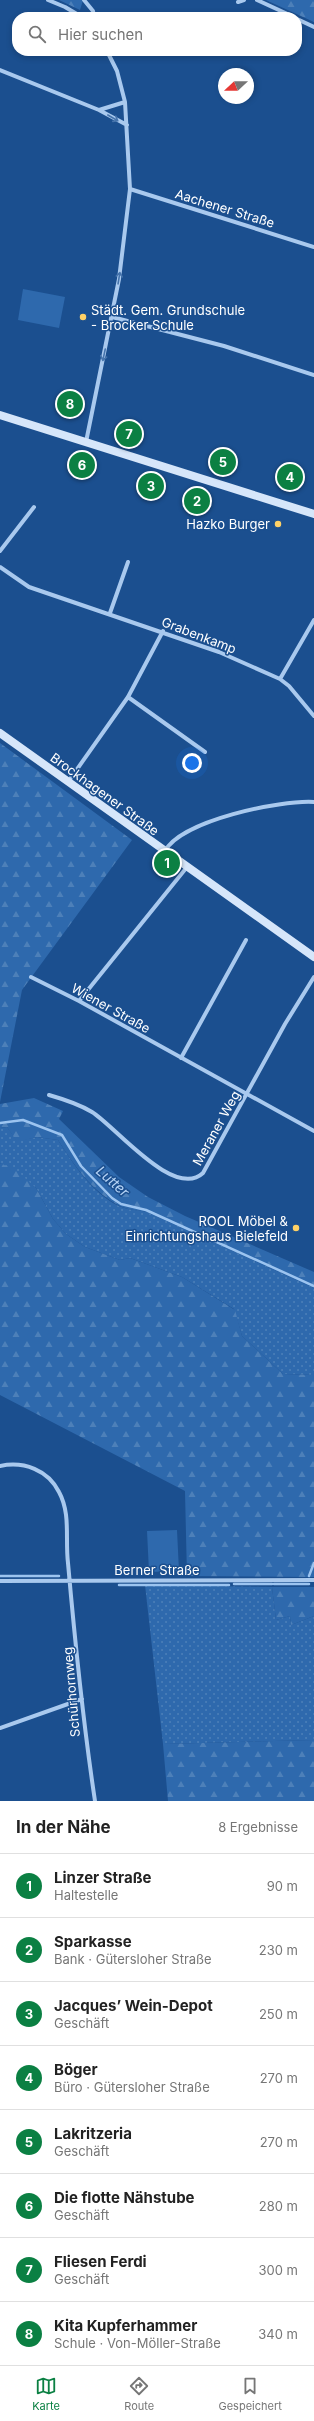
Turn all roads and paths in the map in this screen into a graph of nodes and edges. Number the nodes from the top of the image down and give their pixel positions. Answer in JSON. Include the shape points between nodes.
{"nodes":[{"id":1,"x":48,"y":0,"type":"edge"},
{"id":2,"x":84,"y":0,"type":"edge"},
{"id":3,"x":244,"y":0,"type":"edge"},
{"id":4,"x":257,"y":0,"type":"edge"},
{"id":5,"x":238,"y":2,"type":"dead end"},
{"id":6,"x":72,"y":12,"type":"edge"},
{"id":7,"x":93,"y":12,"type":"edge"},
{"id":8,"x":283,"y":12,"type":"edge"},
{"id":9,"x":302,"y":21,"type":"edge"},
{"id":10,"x":314,"y":27,"type":"edge"},
{"id":11,"x":110,"y":56,"type":"edge"},
{"id":12,"x":0,"y":70,"type":"edge"},
{"id":13,"x":125,"y":102,"type":"junction"},
{"id":14,"x":99,"y":110,"type":"junction"},
{"id":15,"x":127,"y":125,"type":"junction"},
{"id":16,"x":130,"y":189,"type":"junction"},
{"id":17,"x":314,"y":247,"type":"edge"},
{"id":18,"x":112,"y":317,"type":"junction"},
{"id":19,"x":314,"y":375,"type":"edge"},
{"id":20,"x":0,"y":415,"type":"edge"},
{"id":21,"x":86,"y":442,"type":"junction"},
{"id":22,"x":34,"y":507,"type":"dead end"},
{"id":23,"x":314,"y":514,"type":"edge"},
{"id":24,"x":0,"y":551,"type":"edge"},
{"id":25,"x":128,"y":562,"type":"dead end"},
{"id":26,"x":0,"y":567,"type":"edge"},
{"id":27,"x":110,"y":613,"type":"junction"},
{"id":28,"x":314,"y":620,"type":"edge"},
{"id":29,"x":163,"y":632,"type":"junction"},
{"id":30,"x":280,"y":679,"type":"junction"},
{"id":31,"x":128,"y":697,"type":"junction"},
{"id":32,"x":314,"y":716,"type":"edge"},
{"id":33,"x":0,"y":733,"type":"edge"},
{"id":34,"x":205,"y":752,"type":"dead end"},
{"id":35,"x":68,"y":782,"type":"junction"},
{"id":36,"x":314,"y":802,"type":"edge"},
{"id":37,"x":165,"y":852,"type":"junction"},
{"id":38,"x":187,"y":867,"type":"junction"},
{"id":39,"x":246,"y":940,"type":"dead end"},
{"id":40,"x":314,"y":957,"type":"edge"},
{"id":41,"x":31,"y":977,"type":"dead end"},
{"id":42,"x":314,"y":977,"type":"edge"},
{"id":43,"x":79,"y":1001,"type":"junction"},
{"id":44,"x":181,"y":1058,"type":"junction"},
{"id":45,"x":246,"y":1094,"type":"junction"},
{"id":46,"x":49,"y":1095,"type":"dead end"},
{"id":47,"x":314,"y":1131,"type":"edge"},
{"id":48,"x":0,"y":1466,"type":"edge"},
{"id":49,"x":314,"y":1580,"type":"edge"},
{"id":50,"x":0,"y":1581,"type":"edge"},
{"id":51,"x":70,"y":1581,"type":"junction"},
{"id":52,"x":82,"y":1699,"type":"junction"},
{"id":53,"x":0,"y":1728,"type":"edge"},
{"id":54,"x":95,"y":1801,"type":"edge"}],
"edges":[{"from":1,"to":6,"type":"street"},
{"from":2,"to":7,"type":"street"},
{"from":3,"to":5,"type":"street"},
{"from":4,"to":8,"type":"street"},
{"from":9,"to":10,"type":"street"},
{"from":11,"to":13,"type":"street","via":[[117,71]]},
{"from":12,"to":14,"type":"street"},
{"from":13,"to":14,"type":"street"},
{"from":13,"to":15,"type":"street"},
{"from":14,"to":15,"type":"street","one_way":true},
{"from":15,"to":16,"type":"street"},
{"from":16,"to":17,"type":"street","name":"Aachener Straße"},
{"from":18,"to":16,"type":"street","one_way":true},
{"from":18,"to":19,"type":"street","via":[[224,346]]},
{"from":18,"to":21,"type":"street","one_way":true},
{"from":20,"to":21,"type":"main road"},
{"from":21,"to":23,"type":"main road"},
{"from":22,"to":24,"type":"street"},
{"from":25,"to":27,"type":"street"},
{"from":26,"to":27,"type":"street","name":"Grabenkamp","via":[[29,587]]},
{"from":27,"to":29,"type":"street","name":"Grabenkamp"},
{"from":28,"to":30,"type":"street"},
{"from":29,"to":30,"type":"street","name":"Grabenkamp","via":[[219,652]]},
{"from":29,"to":31,"type":"street"},
{"from":30,"to":32,"type":"street","name":"Grabenkamp"},
{"from":31,"to":34,"type":"street"},
{"from":31,"to":35,"type":"street"},
{"from":33,"to":35,"type":"main road","name":"Brockhagener Straße"},
{"from":35,"to":37,"type":"main road","name":"Brockhagener Straße"},
{"from":36,"to":37,"type":"street","via":[[269,805],[225,817],[173,841]]},
{"from":37,"to":38,"type":"main road","name":"Brockhagener Straße"},
{"from":38,"to":40,"type":"main road","name":"Brockhagener Straße"},
{"from":38,"to":43,"type":"street"},
{"from":39,"to":44,"type":"street"},
{"from":41,"to":43,"type":"street","name":"Wiener Straße"},
{"from":42,"to":45,"type":"street","name":"Meraner Weg"},
{"from":43,"to":44,"type":"street","name":"Wiener Straße"},
{"from":44,"to":45,"type":"street","name":"Wiener Straße"},
{"from":45,"to":46,"type":"street","name":"Meraner Weg","via":[[203,1174],[198,1178],[184,1180],[142,1157],[92,1112]]},
{"from":45,"to":47,"type":"street","name":"Wiener Straße"},
{"from":48,"to":51,"type":"street","name":"Schürhornweg","via":[[29,1467],[41,1471],[55,1485],[67,1517]]},
{"from":49,"to":51,"type":"street","name":"Berner Straße"},
{"from":50,"to":51,"type":"street","name":"Berner Straße"},
{"from":51,"to":52,"type":"street","name":"Schürhornweg"},
{"from":52,"to":53,"type":"street"},
{"from":52,"to":54,"type":"street","name":"Schürhornweg"}]}
